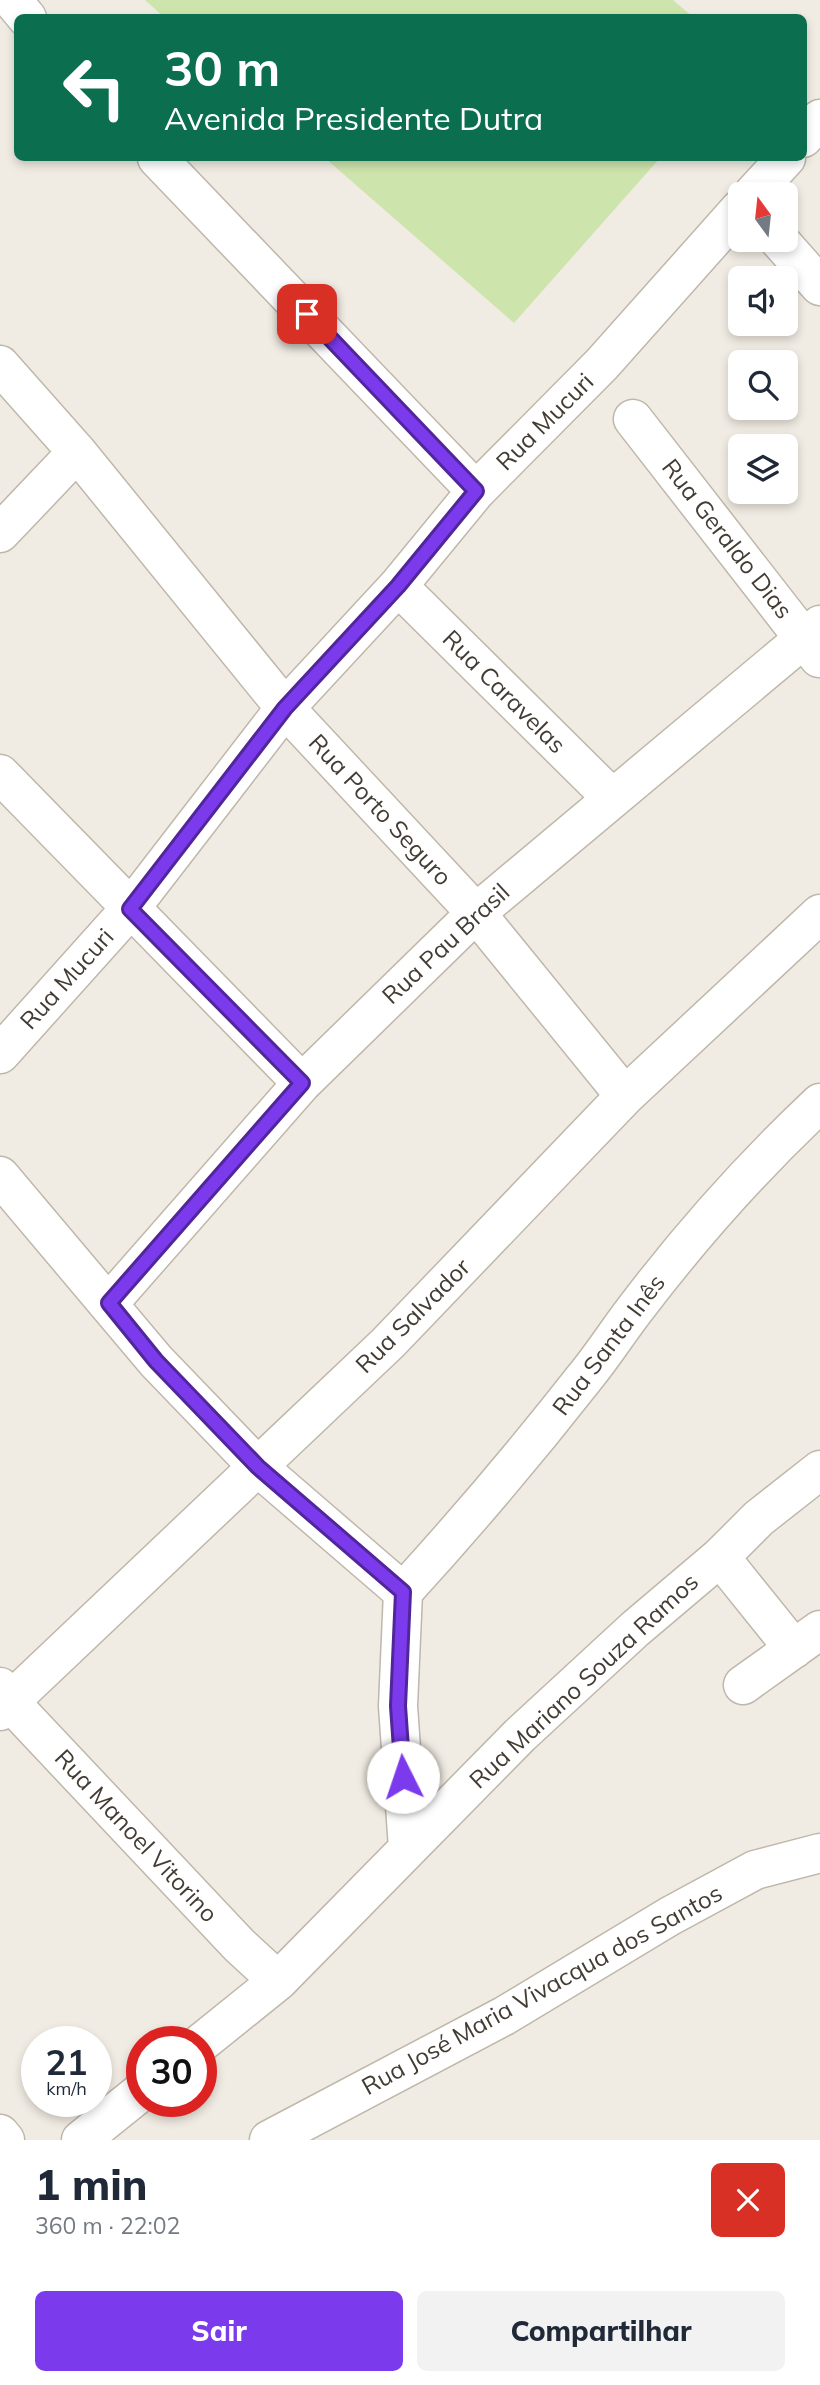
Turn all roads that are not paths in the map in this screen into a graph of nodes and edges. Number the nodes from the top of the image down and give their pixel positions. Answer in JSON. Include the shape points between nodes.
{"nodes":[{"id":1,"x":820,"y":119,"type":"edge"},
{"id":2,"x":807,"y":134,"type":"edge"},
{"id":3,"x":160,"y":161,"type":"edge"},
{"id":4,"x":783,"y":161,"type":"edge"},
{"id":5,"x":764,"y":182,"type":"edge"},
{"id":6,"x":728,"y":222,"type":"edge"},
{"id":7,"x":790,"y":252,"type":"edge"},
{"id":8,"x":820,"y":286,"type":"edge"},
{"id":9,"x":0,"y":365,"type":"edge"},
{"id":10,"x":633,"y":419,"type":"dead end"},
{"id":11,"x":77,"y":452,"type":"junction"},
{"id":12,"x":476,"y":491,"type":"junction"},
{"id":13,"x":0,"y":533,"type":"edge"},
{"id":14,"x":398,"y":586,"type":"junction"},
{"id":15,"x":815,"y":641,"type":"edge"},
{"id":16,"x":285,"y":708,"type":"junction"},
{"id":17,"x":0,"y":774,"type":"edge"},
{"id":18,"x":611,"y":797,"type":"junction"},
{"id":19,"x":130,"y":909,"type":"junction"},
{"id":20,"x":476,"y":912,"type":"junction"},
{"id":21,"x":820,"y":914,"type":"edge"},
{"id":22,"x":0,"y":1054,"type":"edge"},
{"id":23,"x":302,"y":1083,"type":"junction"},
{"id":24,"x":625,"y":1096,"type":"junction"},
{"id":25,"x":820,"y":1103,"type":"edge"},
{"id":26,"x":0,"y":1176,"type":"edge"},
{"id":27,"x":109,"y":1303,"type":"junction"},
{"id":28,"x":258,"y":1467,"type":"junction"},
{"id":29,"x":820,"y":1470,"type":"edge"},
{"id":30,"x":720,"y":1557,"type":"junction"},
{"id":31,"x":403,"y":1592,"type":"junction"},
{"id":32,"x":807,"y":1640,"type":"edge"},
{"id":33,"x":743,"y":1685,"type":"dead end"},
{"id":34,"x":3,"y":1700,"type":"edge"},
{"id":35,"x":408,"y":1848,"type":"junction"},
{"id":36,"x":820,"y":1853,"type":"edge"},
{"id":37,"x":278,"y":1981,"type":"junction"},
{"id":38,"x":217,"y":2030,"type":"edge"},
{"id":39,"x":126,"y":2104,"type":"edge"},
{"id":40,"x":0,"y":2134,"type":"edge"},
{"id":41,"x":5,"y":2140,"type":"edge"},
{"id":42,"x":81,"y":2140,"type":"edge"},
{"id":43,"x":269,"y":2140,"type":"edge"}],
"edges":[{"from":1,"to":2,"type":"street"},
{"from":3,"to":12,"type":"street"},
{"from":4,"to":5,"type":"street"},
{"from":6,"to":12,"type":"street","name":"Rua Mucuri","via":[[602,364]]},
{"from":7,"to":8,"type":"street"},
{"from":9,"to":11,"type":"street","name":"Rua Porto Seguro"},
{"from":10,"to":15,"type":"street","name":"Rua Geraldo Dias"},
{"from":11,"to":13,"type":"street"},
{"from":11,"to":16,"type":"street","name":"Rua Porto Seguro"},
{"from":12,"to":14,"type":"street","name":"Rua Mucuri"},
{"from":14,"to":16,"type":"street","name":"Rua Mucuri"},
{"from":14,"to":18,"type":"street","name":"Rua Caravelas"},
{"from":15,"to":18,"type":"street","name":"Rua Pau Brasil"},
{"from":16,"to":19,"type":"street","name":"Rua Mucuri"},
{"from":16,"to":20,"type":"street","name":"Rua Porto Seguro"},
{"from":17,"to":19,"type":"street"},
{"from":18,"to":20,"type":"street","name":"Rua Pau Brasil"},
{"from":19,"to":22,"type":"street","name":"Rua Mucuri"},
{"from":19,"to":23,"type":"street"},
{"from":20,"to":23,"type":"street","name":"Rua Pau Brasil"},
{"from":20,"to":24,"type":"street","name":"Rua Porto Seguro"},
{"from":21,"to":24,"type":"street","name":"Rua Salvador"},
{"from":23,"to":27,"type":"street","name":"Rua Pau Brasil"},
{"from":24,"to":28,"type":"street","name":"Rua Salvador","via":[[388,1343]]},
{"from":25,"to":31,"type":"street","name":"Rua Santa Inês","via":[[748,1173],[690,1240],[529,1447]]},
{"from":26,"to":27,"type":"street"},
{"from":27,"to":28,"type":"street","via":[[156,1361]]},
{"from":28,"to":31,"type":"street"},
{"from":28,"to":34,"type":"street","name":"Rua Salvador"},
{"from":29,"to":30,"type":"street","name":"Rua Mariano Souza Ramos","via":[[759,1518]]},
{"from":30,"to":32,"type":"street"},
{"from":30,"to":35,"type":"street","name":"Rua Mariano Souza Ramos","via":[[530,1726]]},
{"from":31,"to":35,"type":"street","via":[[398,1706]]},
{"from":32,"to":33,"type":"street"},
{"from":34,"to":37,"type":"street","name":"Rua Manoel Vitorino"},
{"from":35,"to":37,"type":"street","name":"Rua Mariano Souza Ramos"},
{"from":36,"to":43,"type":"street","name":"Rua José Maria Vivacqua dos Santos","via":[[755,1870],[504,2016]]},
{"from":37,"to":38,"type":"street","name":"Rua Mariano Souza Ramos"},
{"from":39,"to":42,"type":"street"},
{"from":40,"to":41,"type":"street"}]}
